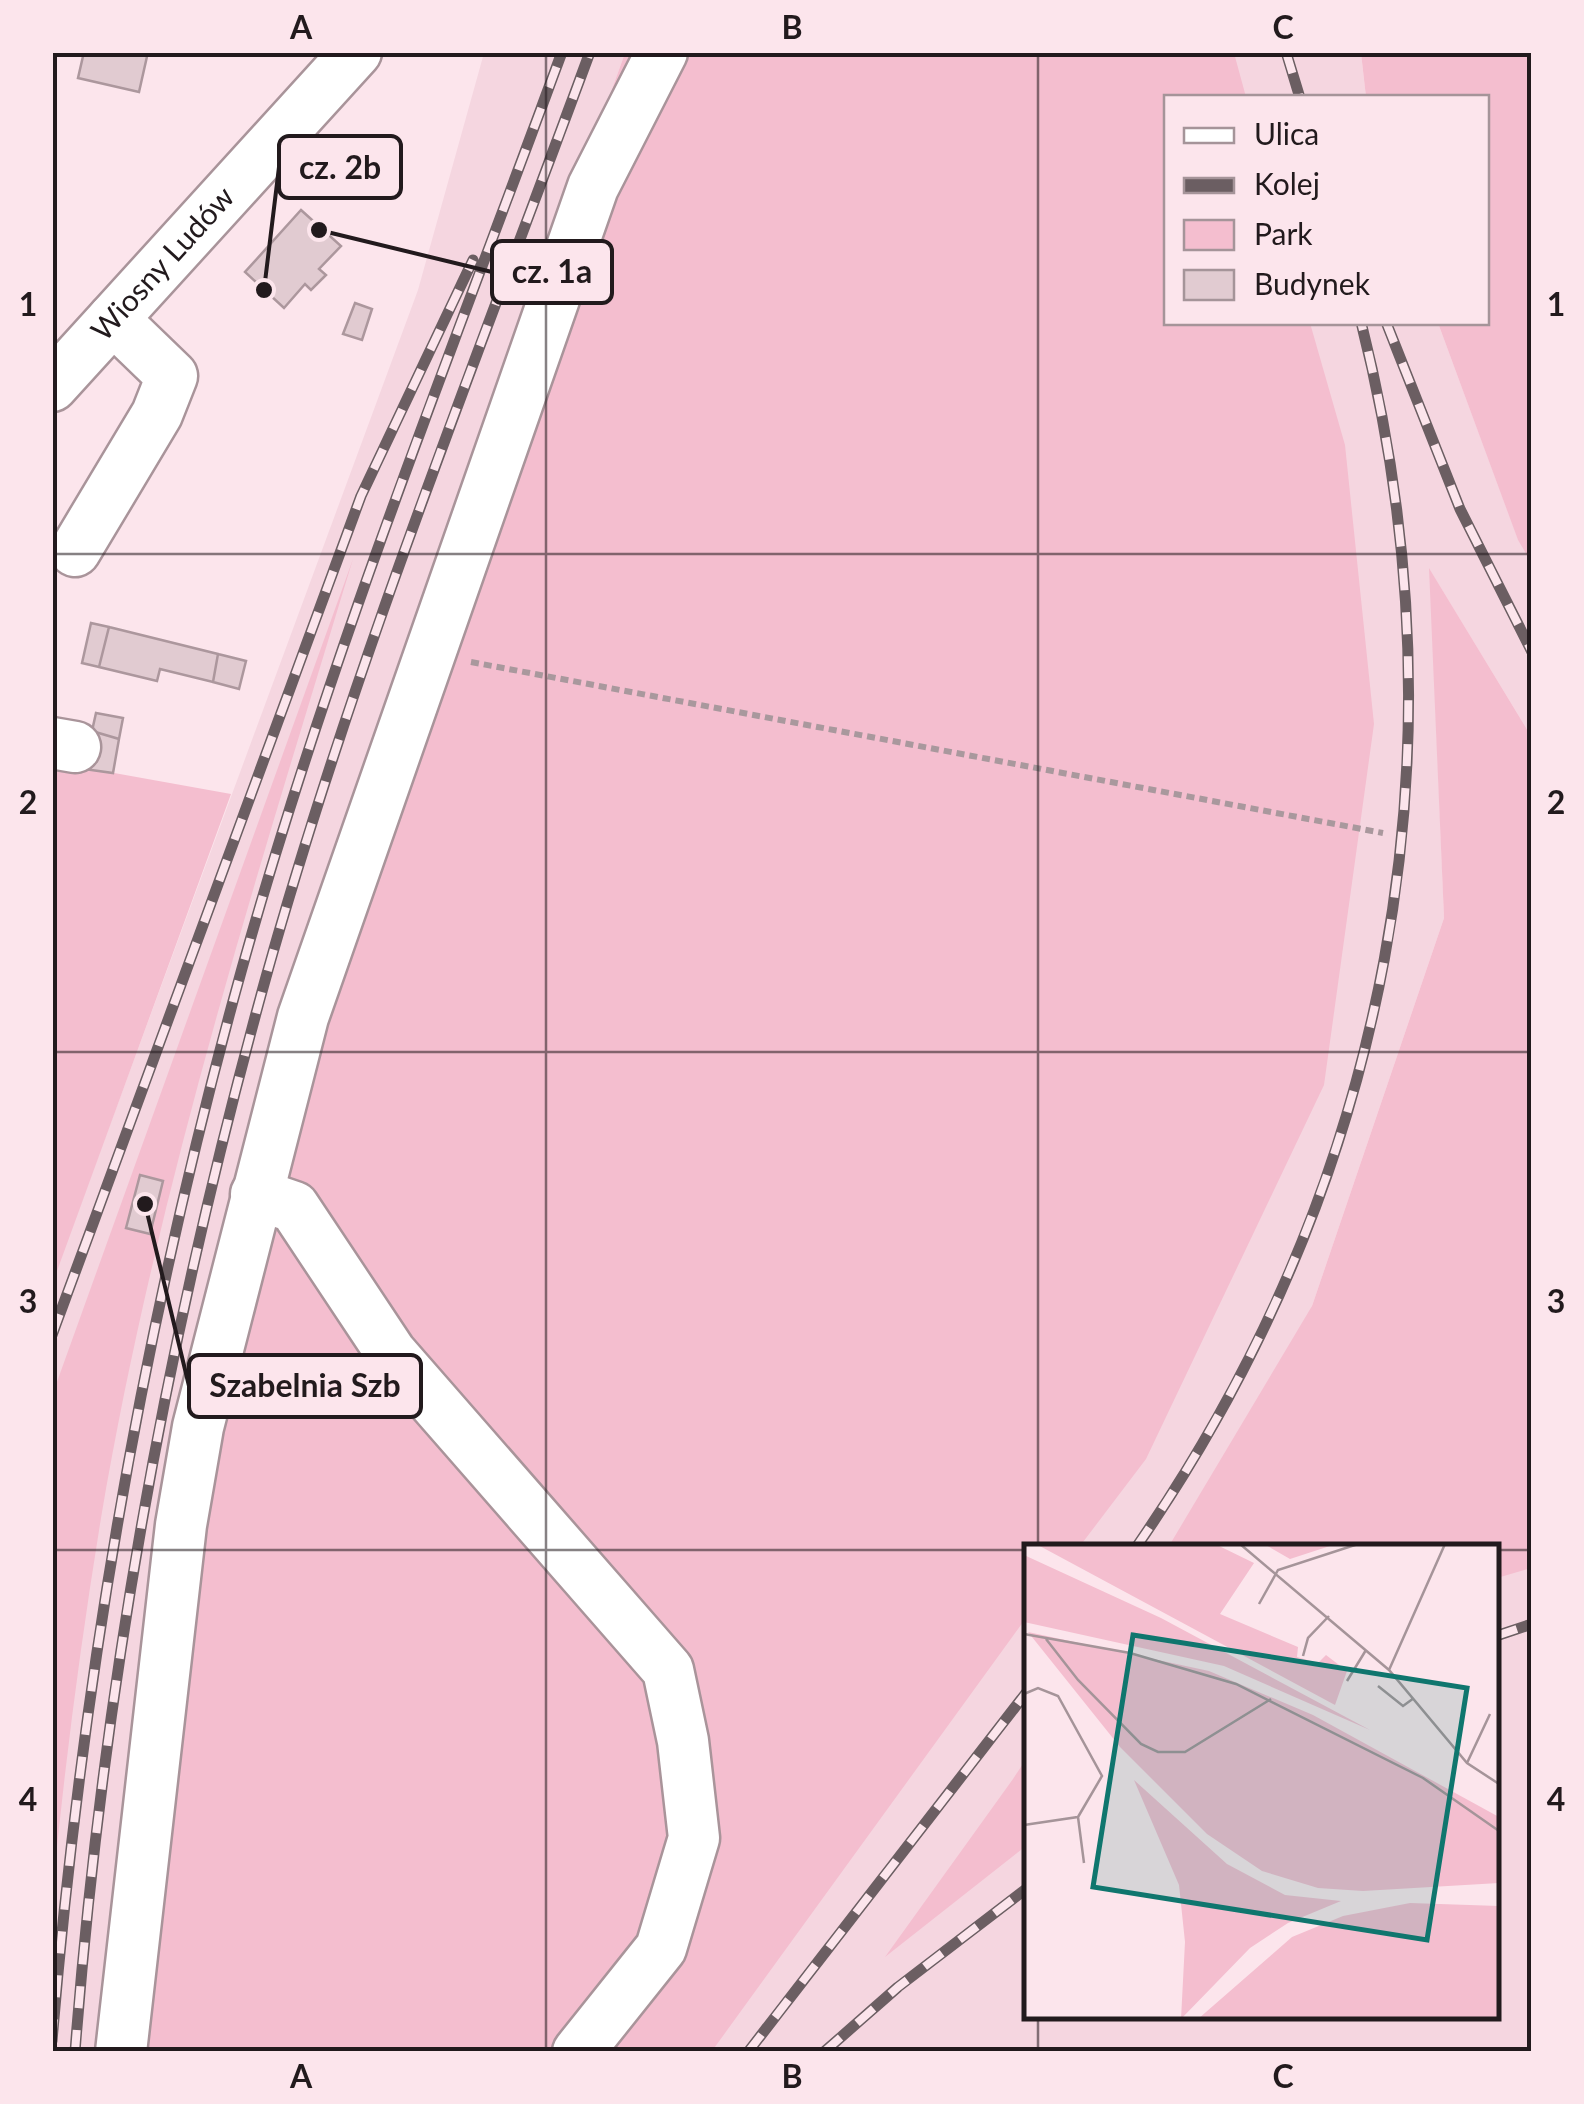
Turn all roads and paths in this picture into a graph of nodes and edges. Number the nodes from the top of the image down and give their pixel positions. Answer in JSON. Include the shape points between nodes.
{"nodes":[{"id":1,"x":356,"y":52,"type":"edge"},
{"id":2,"x":662,"y":52,"type":"edge"},
{"id":3,"x":113,"y":319,"type":"junction"},
{"id":4,"x":52,"y":386,"type":"edge"},
{"id":5,"x":75,"y":551,"type":"dead end"},
{"id":6,"x":430,"y":654,"type":"junction"},
{"id":7,"x":1384,"y":833,"type":"dead end"},
{"id":8,"x":256,"y":1194,"type":"junction"},
{"id":9,"x":121,"y":2052,"type":"edge"},
{"id":10,"x":578,"y":2052,"type":"edge"}],
"edges":[{"from":1,"to":3,"type":"street","name":"Wiosny Ludów"},
{"from":2,"to":6,"type":"street","via":[[593,187]]},
{"from":3,"to":4,"type":"street","name":"Wiosny Ludów"},
{"from":3,"to":5,"type":"street","via":[[172,376],[158,414]]},
{"from":6,"to":7,"type":"path"},
{"from":6,"to":8,"type":"street","via":[[303,1017]]},
{"from":8,"to":9,"type":"street","via":[[181,1524]]},
{"from":8,"to":10,"type":"street","via":[[294,1207],[391,1353],[668,1670],[694,1838],[661,1948]]}]}
